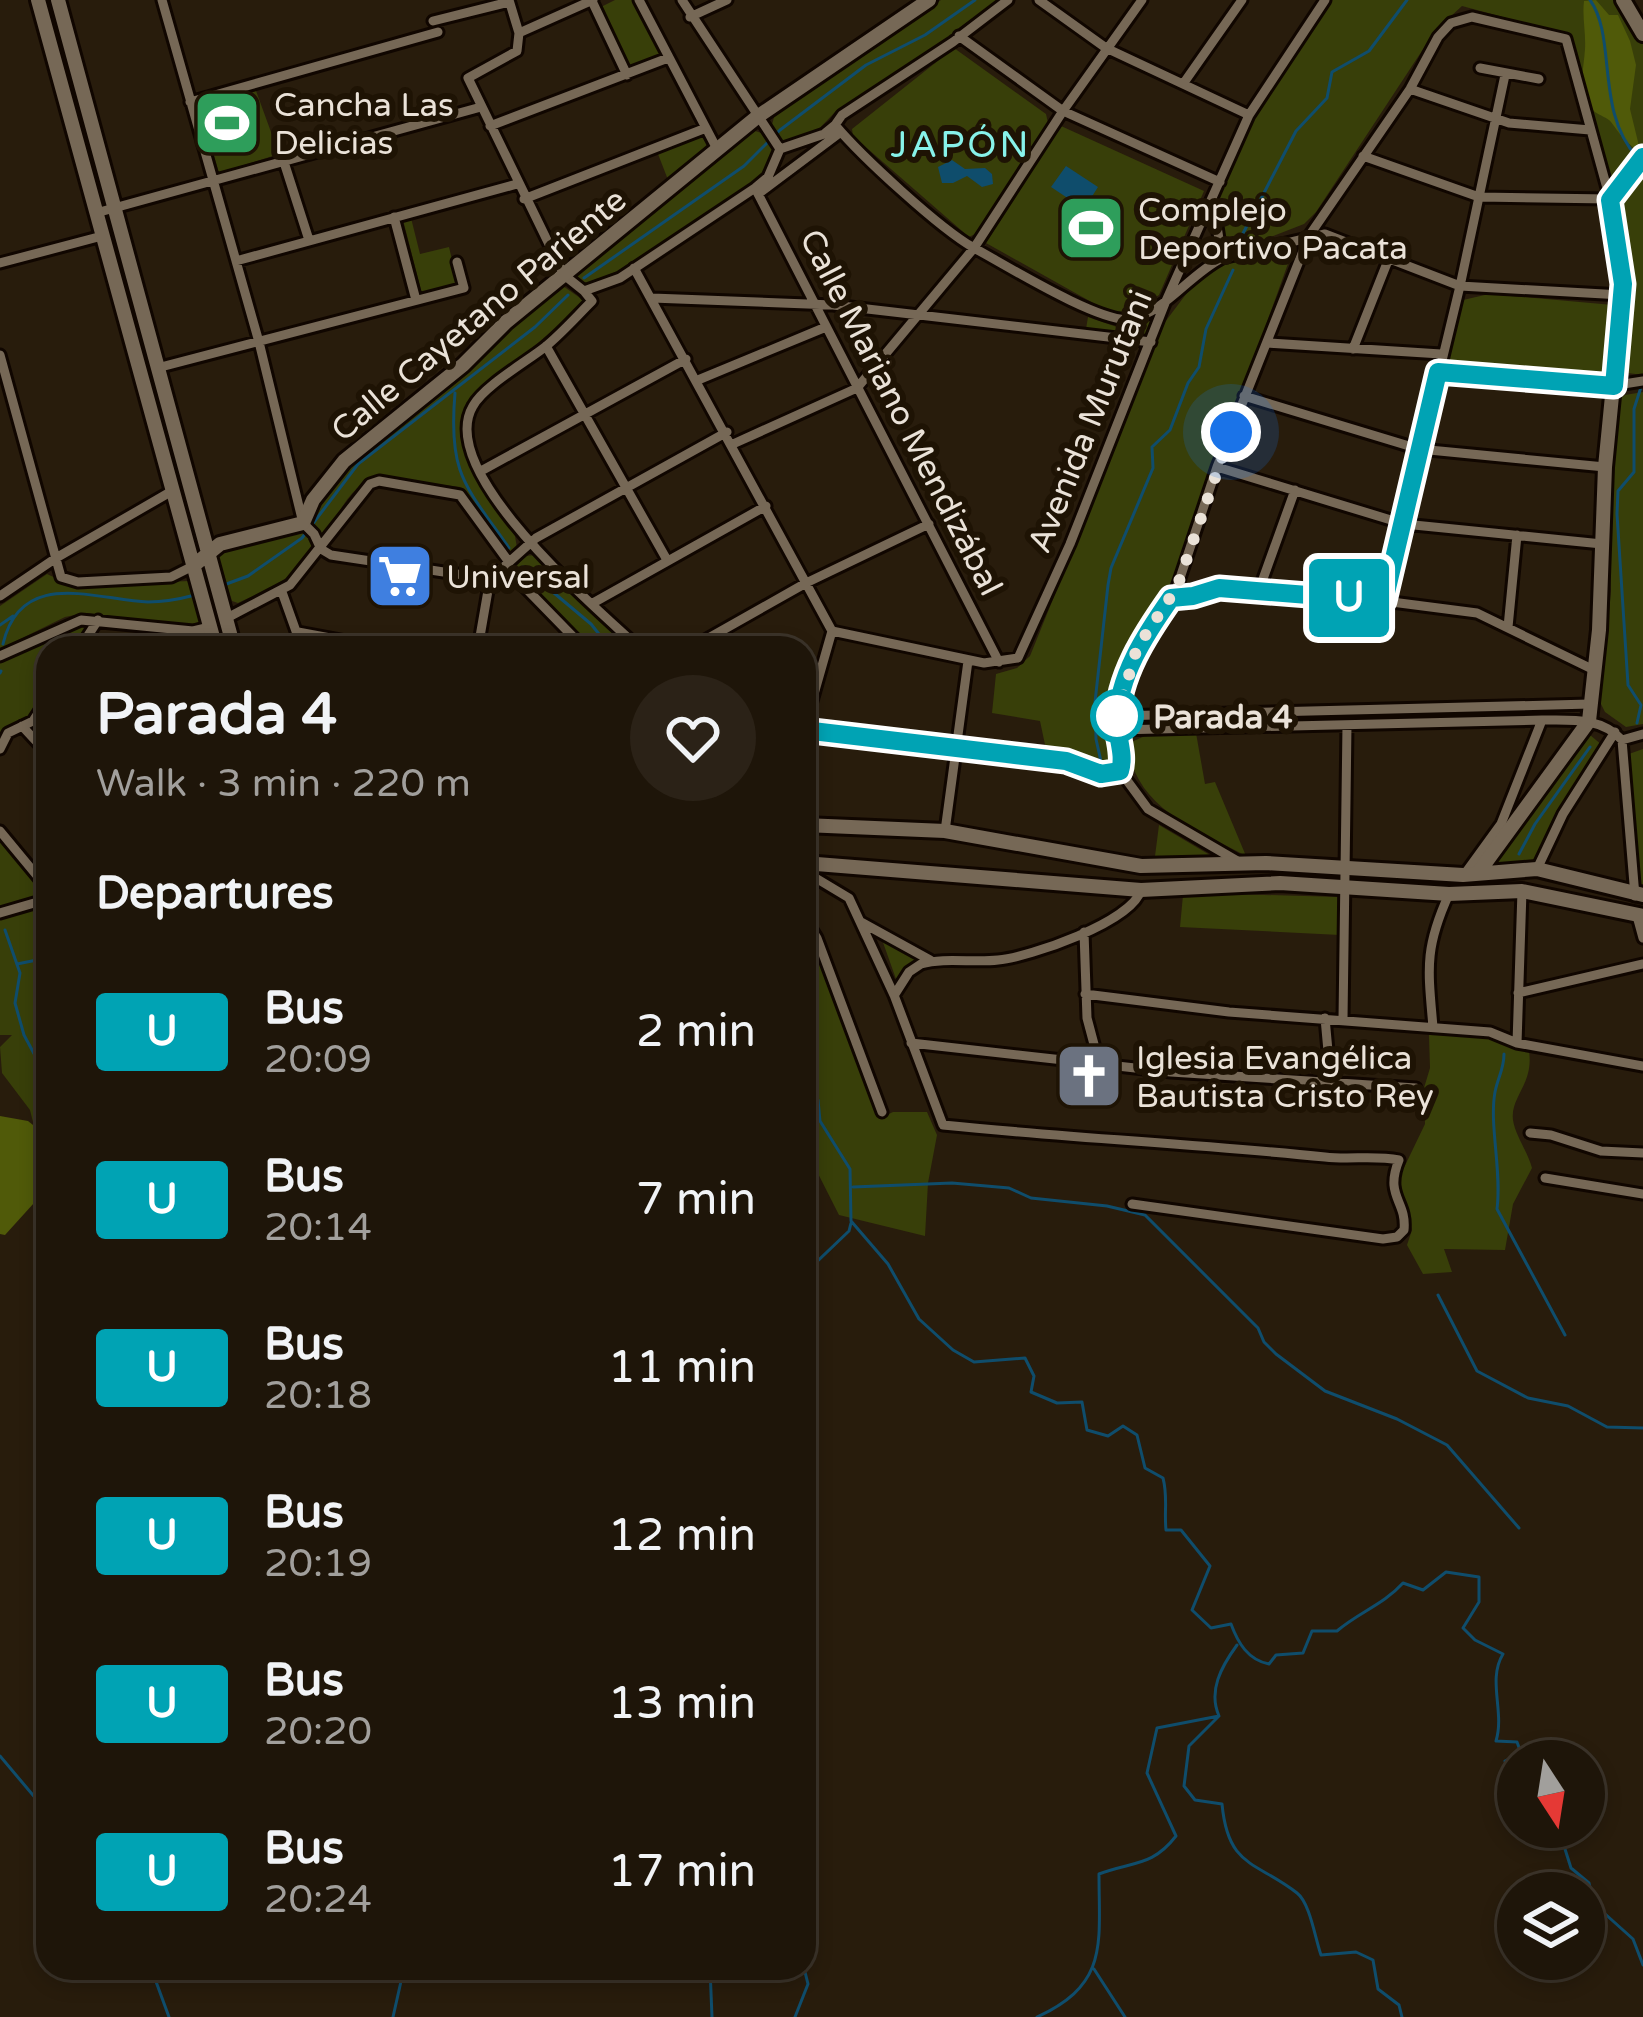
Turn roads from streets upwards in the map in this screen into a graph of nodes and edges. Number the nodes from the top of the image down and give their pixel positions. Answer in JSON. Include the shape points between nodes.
{"nodes":[{"id":1,"x":38,"y":0,"type":"edge"},
{"id":2,"x":58,"y":0,"type":"edge"},
{"id":3,"x":162,"y":0,"type":"edge"},
{"id":4,"x":593,"y":0,"type":"edge"},
{"id":5,"x":639,"y":0,"type":"edge"},
{"id":6,"x":682,"y":0,"type":"edge"},
{"id":7,"x":727,"y":0,"type":"edge"},
{"id":8,"x":929,"y":0,"type":"edge"},
{"id":9,"x":1008,"y":0,"type":"edge"},
{"id":10,"x":1142,"y":0,"type":"edge"},
{"id":11,"x":1242,"y":0,"type":"edge"},
{"id":12,"x":1325,"y":0,"type":"edge"},
{"id":13,"x":1623,"y":0,"type":"edge"},
{"id":14,"x":509,"y":1,"type":"edge"},
{"id":15,"x":1046,"y":2,"type":"edge"},
{"id":16,"x":690,"y":17,"type":"junction"},
{"id":17,"x":519,"y":33,"type":"junction"},
{"id":18,"x":1643,"y":34,"type":"edge"},
{"id":19,"x":959,"y":36,"type":"junction"},
{"id":20,"x":1106,"y":48,"type":"junction"},
{"id":21,"x":668,"y":58,"type":"junction"},
{"id":22,"x":1480,"y":68,"type":"dead end"},
{"id":23,"x":627,"y":75,"type":"junction"},
{"id":24,"x":1505,"y":75,"type":"junction"},
{"id":25,"x":1539,"y":80,"type":"dead end"},
{"id":26,"x":1183,"y":84,"type":"junction"},
{"id":27,"x":1410,"y":89,"type":"junction"},
{"id":28,"x":190,"y":102,"type":"junction"},
{"id":29,"x":481,"y":106,"type":"junction"},
{"id":30,"x":1063,"y":111,"type":"junction"},
{"id":31,"x":1249,"y":115,"type":"junction"},
{"id":32,"x":757,"y":117,"type":"junction"},
{"id":33,"x":1496,"y":119,"type":"junction"},
{"id":34,"x":490,"y":126,"type":"junction"},
{"id":35,"x":706,"y":128,"type":"junction"},
{"id":36,"x":838,"y":128,"type":"junction"},
{"id":37,"x":1590,"y":130,"type":"junction"},
{"id":38,"x":778,"y":146,"type":"junction"},
{"id":39,"x":718,"y":151,"type":"junction"},
{"id":40,"x":1363,"y":156,"type":"junction"},
{"id":41,"x":283,"y":159,"type":"junction"},
{"id":42,"x":1640,"y":161,"type":"edge"},
{"id":43,"x":211,"y":181,"type":"junction"},
{"id":44,"x":1220,"y":182,"type":"junction"},
{"id":45,"x":517,"y":184,"type":"junction"},
{"id":46,"x":757,"y":191,"type":"junction"},
{"id":47,"x":1479,"y":197,"type":"junction"},
{"id":48,"x":1213,"y":198,"type":"junction"},
{"id":49,"x":524,"y":199,"type":"junction"},
{"id":50,"x":1610,"y":200,"type":"junction"},
{"id":51,"x":113,"y":208,"type":"junction"},
{"id":52,"x":96,"y":213,"type":"junction"},
{"id":53,"x":394,"y":217,"type":"junction"},
{"id":54,"x":102,"y":236,"type":"junction"},
{"id":55,"x":1309,"y":236,"type":"junction"},
{"id":56,"x":309,"y":240,"type":"junction"},
{"id":57,"x":974,"y":248,"type":"junction"},
{"id":58,"x":1222,"y":258,"type":"junction"},
{"id":59,"x":1389,"y":258,"type":"junction"},
{"id":60,"x":236,"y":261,"type":"junction"},
{"id":61,"x":457,"y":262,"type":"dead end"},
{"id":62,"x":0,"y":263,"type":"edge"},
{"id":63,"x":634,"y":268,"type":"junction"},
{"id":64,"x":575,"y":284,"type":"junction"},
{"id":65,"x":1460,"y":286,"type":"junction"},
{"id":66,"x":1622,"y":295,"type":"junction"},
{"id":67,"x":652,"y":298,"type":"junction"},
{"id":68,"x":416,"y":300,"type":"junction"},
{"id":69,"x":1165,"y":303,"type":"junction"},
{"id":70,"x":1082,"y":306,"type":"junction"},
{"id":71,"x":816,"y":307,"type":"junction"},
{"id":72,"x":917,"y":315,"type":"junction"},
{"id":73,"x":826,"y":327,"type":"junction"},
{"id":74,"x":1082,"y":333,"type":"junction"},
{"id":75,"x":259,"y":341,"type":"junction"},
{"id":76,"x":1151,"y":342,"type":"junction"},
{"id":77,"x":1268,"y":344,"type":"junction"},
{"id":78,"x":546,"y":346,"type":"junction"},
{"id":79,"x":1353,"y":349,"type":"junction"},
{"id":80,"x":0,"y":355,"type":"edge"},
{"id":81,"x":1441,"y":355,"type":"junction"},
{"id":82,"x":686,"y":359,"type":"junction"},
{"id":83,"x":157,"y":368,"type":"junction"},
{"id":84,"x":1438,"y":372,"type":"junction"},
{"id":85,"x":698,"y":380,"type":"junction"},
{"id":86,"x":1640,"y":382,"type":"edge"},
{"id":87,"x":1614,"y":386,"type":"junction"},
{"id":88,"x":857,"y":388,"type":"junction"},
{"id":89,"x":5,"y":393,"type":"edge"},
{"id":90,"x":1244,"y":396,"type":"junction"},
{"id":91,"x":587,"y":414,"type":"junction"},
{"id":92,"x":727,"y":432,"type":"junction"},
{"id":93,"x":733,"y":444,"type":"junction"},
{"id":94,"x":1419,"y":449,"type":"junction"},
{"id":95,"x":1217,"y":467,"type":"junction"},
{"id":96,"x":1606,"y":467,"type":"junction"},
{"id":97,"x":481,"y":471,"type":"junction"},
{"id":98,"x":627,"y":487,"type":"junction"},
{"id":99,"x":1295,"y":490,"type":"junction"},
{"id":100,"x":172,"y":491,"type":"junction"},
{"id":101,"x":766,"y":506,"type":"junction"},
{"id":102,"x":303,"y":523,"type":"junction"},
{"id":103,"x":929,"y":524,"type":"junction"},
{"id":104,"x":1404,"y":524,"type":"junction"},
{"id":105,"x":1517,"y":535,"type":"junction"},
{"id":106,"x":530,"y":544,"type":"junction"},
{"id":107,"x":1602,"y":544,"type":"junction"},
{"id":108,"x":321,"y":549,"type":"junction"},
{"id":109,"x":208,"y":554,"type":"junction"},
{"id":110,"x":56,"y":558,"type":"junction"},
{"id":111,"x":667,"y":560,"type":"junction"},
{"id":112,"x":507,"y":564,"type":"junction"},
{"id":113,"x":193,"y":566,"type":"junction"},
{"id":114,"x":490,"y":579,"type":"junction"},
{"id":115,"x":806,"y":583,"type":"junction"},
{"id":116,"x":1259,"y":590,"type":"junction"},
{"id":117,"x":282,"y":592,"type":"junction"},
{"id":118,"x":0,"y":596,"type":"edge"},
{"id":119,"x":1171,"y":598,"type":"junction"},
{"id":120,"x":1384,"y":601,"type":"junction"},
{"id":121,"x":592,"y":603,"type":"junction"},
{"id":122,"x":226,"y":619,"type":"junction"},
{"id":123,"x":98,"y":620,"type":"junction"},
{"id":124,"x":210,"y":627,"type":"junction"},
{"id":125,"x":1508,"y":627,"type":"junction"},
{"id":126,"x":193,"y":631,"type":"junction"},
{"id":127,"x":832,"y":631,"type":"junction"},
{"id":128,"x":298,"y":632,"type":"junction"},
{"id":129,"x":41,"y":636,"type":"edge"},
{"id":130,"x":88,"y":636,"type":"edge"},
{"id":131,"x":190,"y":636,"type":"edge"},
{"id":132,"x":213,"y":636,"type":"edge"},
{"id":133,"x":231,"y":636,"type":"edge"},
{"id":134,"x":299,"y":636,"type":"edge"},
{"id":135,"x":320,"y":636,"type":"edge"},
{"id":136,"x":480,"y":636,"type":"edge"},
{"id":137,"x":573,"y":636,"type":"edge"},
{"id":138,"x":626,"y":636,"type":"edge"},
{"id":139,"x":712,"y":636,"type":"edge"},
{"id":140,"x":36,"y":639,"type":"edge"},
{"id":141,"x":0,"y":656,"type":"edge"},
{"id":142,"x":968,"y":661,"type":"junction"},
{"id":143,"x":999,"y":662,"type":"junction"},
{"id":144,"x":1592,"y":669,"type":"junction"},
{"id":145,"x":816,"y":688,"type":"edge"},
{"id":146,"x":1589,"y":712,"type":"junction"},
{"id":147,"x":36,"y":716,"type":"edge"},
{"id":148,"x":1117,"y":716,"type":"junction"},
{"id":149,"x":1542,"y":720,"type":"junction"},
{"id":150,"x":1347,"y":724,"type":"junction"},
{"id":151,"x":22,"y":726,"type":"junction"},
{"id":152,"x":1117,"y":730,"type":"junction"},
{"id":153,"x":816,"y":731,"type":"edge"},
{"id":154,"x":1643,"y":734,"type":"edge"},
{"id":155,"x":1619,"y":736,"type":"junction"},
{"id":156,"x":36,"y":741,"type":"edge"},
{"id":157,"x":956,"y":746,"type":"junction"},
{"id":158,"x":0,"y":749,"type":"edge"},
{"id":159,"x":1120,"y":771,"type":"junction"},
{"id":160,"x":816,"y":826,"type":"edge"},
{"id":161,"x":0,"y":831,"type":"edge"},
{"id":162,"x":945,"y":831,"type":"junction"},
{"id":163,"x":1266,"y":863,"type":"junction"},
{"id":164,"x":1243,"y":865,"type":"junction"},
{"id":165,"x":1346,"y":866,"type":"junction"},
{"id":166,"x":816,"y":868,"type":"edge"},
{"id":167,"x":1537,"y":869,"type":"junction"},
{"id":168,"x":36,"y":874,"type":"edge"},
{"id":169,"x":1471,"y":874,"type":"junction"},
{"id":170,"x":816,"y":875,"type":"edge"},
{"id":171,"x":1265,"y":883,"type":"junction"},
{"id":172,"x":1343,"y":884,"type":"junction"},
{"id":173,"x":1141,"y":890,"type":"junction"},
{"id":174,"x":1522,"y":891,"type":"junction"},
{"id":175,"x":1449,"y":894,"type":"junction"},
{"id":176,"x":1639,"y":896,"type":"edge"},
{"id":177,"x":36,"y":902,"type":"edge"},
{"id":178,"x":0,"y":913,"type":"edge"},
{"id":179,"x":1640,"y":916,"type":"edge"},
{"id":180,"x":861,"y":922,"type":"junction"},
{"id":181,"x":1084,"y":932,"type":"junction"},
{"id":182,"x":816,"y":936,"type":"edge"},
{"id":183,"x":1643,"y":938,"type":"edge"},
{"id":184,"x":932,"y":961,"type":"junction"},
{"id":185,"x":1643,"y":964,"type":"edge"},
{"id":186,"x":1518,"y":993,"type":"junction"},
{"id":187,"x":1085,"y":994,"type":"junction"},
{"id":188,"x":894,"y":995,"type":"junction"},
{"id":189,"x":1325,"y":1018,"type":"junction"},
{"id":190,"x":1343,"y":1019,"type":"junction"},
{"id":191,"x":1433,"y":1027,"type":"junction"},
{"id":192,"x":1517,"y":1042,"type":"junction"},
{"id":193,"x":911,"y":1043,"type":"junction"},
{"id":194,"x":1099,"y":1063,"type":"junction"},
{"id":195,"x":1643,"y":1066,"type":"edge"},
{"id":196,"x":1331,"y":1084,"type":"junction"},
{"id":197,"x":1415,"y":1088,"type":"dead end"},
{"id":198,"x":882,"y":1112,"type":"dead end"},
{"id":199,"x":1530,"y":1133,"type":"dead end"},
{"id":200,"x":1643,"y":1153,"type":"edge"},
{"id":201,"x":1545,"y":1178,"type":"dead end"},
{"id":202,"x":1643,"y":1194,"type":"edge"},
{"id":203,"x":1132,"y":1204,"type":"dead end"}],
"edges":[{"from":1,"to":52,"type":"street"},
{"from":2,"to":51,"type":"street"},
{"from":3,"to":28,"type":"street"},
{"from":4,"to":17,"type":"street"},
{"from":4,"to":23,"type":"street"},
{"from":5,"to":21,"type":"street"},
{"from":6,"to":16,"type":"street"},
{"from":7,"to":16,"type":"street"},
{"from":8,"to":32,"type":"street","name":"Calle Cayetano Pariente"},
{"from":9,"to":19,"type":"street"},
{"from":10,"to":20,"type":"street"},
{"from":11,"to":26,"type":"street"},
{"from":12,"to":31,"type":"street","name":"Avenida Murutani"},
{"from":13,"to":18,"type":"street"},
{"from":14,"to":17,"type":"street"},
{"from":14,"to":28,"type":"street"},
{"from":15,"to":20,"type":"street"},
{"from":16,"to":32,"type":"street"},
{"from":17,"to":29,"type":"street","via":[[517,51],[468,78]]},
{"from":19,"to":30,"type":"street"},
{"from":19,"to":36,"type":"street","via":[[842,115]]},
{"from":20,"to":26,"type":"street"},
{"from":20,"to":30,"type":"street"},
{"from":21,"to":23,"type":"street"},
{"from":21,"to":35,"type":"street"},
{"from":22,"to":24,"type":"street"},
{"from":23,"to":34,"type":"street"},
{"from":24,"to":25,"type":"street"},
{"from":24,"to":33,"type":"street"},
{"from":26,"to":31,"type":"street"},
{"from":27,"to":33,"type":"street"},
{"from":27,"to":37,"type":"street","via":[[1438,37],[1472,16],[1567,39]]},
{"from":27,"to":40,"type":"street"},
{"from":28,"to":43,"type":"street"},
{"from":29,"to":34,"type":"street"},
{"from":29,"to":41,"type":"street"},
{"from":30,"to":44,"type":"street"},
{"from":30,"to":57,"type":"street"},
{"from":31,"to":44,"type":"street","name":"Avenida Murutani"},
{"from":32,"to":38,"type":"street"},
{"from":32,"to":39,"type":"street","name":"Calle Cayetano Pariente"},
{"from":33,"to":37,"type":"street"},
{"from":33,"to":47,"type":"street"},
{"from":34,"to":45,"type":"street"},
{"from":35,"to":39,"type":"street"},
{"from":35,"to":49,"type":"street"},
{"from":36,"to":38,"type":"street"},
{"from":36,"to":46,"type":"street"},
{"from":36,"to":57,"type":"street"},
{"from":37,"to":50,"type":"street"},
{"from":38,"to":46,"type":"street"},
{"from":39,"to":64,"type":"street","name":"Calle Cayetano Pariente"},
{"from":40,"to":47,"type":"street"},
{"from":40,"to":55,"type":"street"},
{"from":41,"to":43,"type":"street"},
{"from":41,"to":56,"type":"street"},
{"from":42,"to":50,"type":"street"},
{"from":43,"to":51,"type":"street"},
{"from":43,"to":60,"type":"street"},
{"from":44,"to":48,"type":"street","name":"Avenida Murutani"},
{"from":45,"to":49,"type":"street"},
{"from":45,"to":53,"type":"street"},
{"from":46,"to":63,"type":"street"},
{"from":46,"to":71,"type":"street","name":"Calle Mariano Mendizábal"},
{"from":47,"to":50,"type":"street"},
{"from":47,"to":65,"type":"street"},
{"from":48,"to":58,"type":"street"},
{"from":48,"to":69,"type":"street","name":"Avenida Murutani"},
{"from":49,"to":64,"type":"street"},
{"from":50,"to":66,"type":"street"},
{"from":51,"to":52,"type":"street"},
{"from":51,"to":83,"type":"street"},
{"from":52,"to":54,"type":"street"},
{"from":53,"to":56,"type":"street"},
{"from":53,"to":68,"type":"street"},
{"from":54,"to":62,"type":"street"},
{"from":54,"to":100,"type":"street"},
{"from":55,"to":58,"type":"street"},
{"from":55,"to":59,"type":"street"},
{"from":55,"to":77,"type":"street"},
{"from":56,"to":60,"type":"street"},
{"from":57,"to":70,"type":"street"},
{"from":57,"to":72,"type":"street"},
{"from":58,"to":69,"type":"street"},
{"from":59,"to":65,"type":"street"},
{"from":59,"to":79,"type":"street"},
{"from":60,"to":75,"type":"street"},
{"from":61,"to":68,"type":"street","via":[[464,288]]},
{"from":63,"to":64,"type":"street"},
{"from":63,"to":67,"type":"street"},
{"from":64,"to":78,"type":"street","via":[[592,302]]},
{"from":64,"to":102,"type":"street","name":"Calle Cayetano Pariente","via":[[344,461]]},
{"from":65,"to":66,"type":"street"},
{"from":65,"to":81,"type":"street"},
{"from":66,"to":87,"type":"street"},
{"from":67,"to":71,"type":"street"},
{"from":67,"to":82,"type":"street"},
{"from":68,"to":75,"type":"street"},
{"from":69,"to":70,"type":"street","via":[[1119,321]]},
{"from":69,"to":76,"type":"street","name":"Avenida Murutani"},
{"from":70,"to":74,"type":"street"},
{"from":71,"to":72,"type":"street"},
{"from":71,"to":73,"type":"street","name":"Calle Mariano Mendizábal"},
{"from":72,"to":74,"type":"street"},
{"from":72,"to":88,"type":"street"},
{"from":73,"to":85,"type":"street"},
{"from":73,"to":88,"type":"street","name":"Calle Mariano Mendizábal"},
{"from":74,"to":76,"type":"street"},
{"from":75,"to":83,"type":"street"},
{"from":75,"to":102,"type":"street"},
{"from":76,"to":143,"type":"street","name":"Avenida Murutani","via":[[1023,651]]},
{"from":77,"to":79,"type":"street"},
{"from":77,"to":90,"type":"street"},
{"from":78,"to":91,"type":"street"},
{"from":78,"to":97,"type":"street","via":[[475,402],[468,434]]},
{"from":79,"to":81,"type":"street"},
{"from":80,"to":89,"type":"street"},
{"from":81,"to":84,"type":"street"},
{"from":82,"to":85,"type":"street"},
{"from":82,"to":91,"type":"street"},
{"from":83,"to":109,"type":"street"},
{"from":84,"to":87,"type":"street"},
{"from":84,"to":94,"type":"street"},
{"from":85,"to":92,"type":"street"},
{"from":86,"to":87,"type":"street"},
{"from":87,"to":96,"type":"street"},
{"from":88,"to":93,"type":"street"},
{"from":88,"to":103,"type":"street","name":"Calle Mariano Mendizábal"},
{"from":89,"to":110,"type":"street"},
{"from":90,"to":94,"type":"street"},
{"from":90,"to":95,"type":"street"},
{"from":91,"to":97,"type":"street"},
{"from":91,"to":98,"type":"street"},
{"from":92,"to":93,"type":"street"},
{"from":92,"to":98,"type":"street"},
{"from":93,"to":101,"type":"street"},
{"from":94,"to":96,"type":"street"},
{"from":94,"to":104,"type":"street"},
{"from":95,"to":99,"type":"street"},
{"from":95,"to":119,"type":"street"},
{"from":96,"to":107,"type":"street"},
{"from":97,"to":106,"type":"street"},
{"from":98,"to":106,"type":"street"},
{"from":98,"to":111,"type":"street"},
{"from":99,"to":104,"type":"street"},
{"from":99,"to":116,"type":"street"},
{"from":100,"to":110,"type":"street"},
{"from":100,"to":113,"type":"street"},
{"from":101,"to":111,"type":"street"},
{"from":101,"to":115,"type":"street"},
{"from":102,"to":108,"type":"street"},
{"from":102,"to":109,"type":"street"},
{"from":103,"to":115,"type":"street"},
{"from":103,"to":143,"type":"street","name":"Calle Mariano Mendizábal"},
{"from":104,"to":105,"type":"street"},
{"from":104,"to":120,"type":"street"},
{"from":105,"to":107,"type":"street"},
{"from":105,"to":125,"type":"street"},
{"from":106,"to":112,"type":"street"},
{"from":106,"to":121,"type":"street"},
{"from":107,"to":144,"type":"street"},
{"from":108,"to":112,"type":"street","via":[[379,481],[460,495]]},
{"from":108,"to":114,"type":"street"},
{"from":108,"to":117,"type":"street"},
{"from":109,"to":113,"type":"street"},
{"from":109,"to":122,"type":"street"},
{"from":110,"to":113,"type":"street","via":[[62,577],[78,582],[170,577]]},
{"from":110,"to":118,"type":"street"},
{"from":111,"to":121,"type":"street"},
{"from":112,"to":114,"type":"street"},
{"from":112,"to":137,"type":"street"},
{"from":113,"to":124,"type":"street"},
{"from":114,"to":136,"type":"street"},
{"from":115,"to":127,"type":"street"},
{"from":115,"to":139,"type":"street"},
{"from":116,"to":119,"type":"street"},
{"from":116,"to":120,"type":"street"},
{"from":117,"to":122,"type":"street"},
{"from":117,"to":128,"type":"street"},
{"from":119,"to":148,"type":"street","via":[[1137,648]]},
{"from":120,"to":125,"type":"street","via":[[1477,613]]},
{"from":121,"to":138,"type":"street"},
{"from":122,"to":124,"type":"street"},
{"from":122,"to":133,"type":"street"},
{"from":123,"to":126,"type":"street"},
{"from":123,"to":129,"type":"street"},
{"from":123,"to":130,"type":"street"},
{"from":124,"to":126,"type":"street"},
{"from":124,"to":132,"type":"street"},
{"from":125,"to":144,"type":"street"},
{"from":126,"to":131,"type":"street"},
{"from":127,"to":142,"type":"street"},
{"from":127,"to":145,"type":"street"},
{"from":128,"to":134,"type":"street"},
{"from":128,"to":135,"type":"street"},
{"from":140,"to":141,"type":"street"},
{"from":142,"to":143,"type":"street"},
{"from":142,"to":157,"type":"street"},
{"from":144,"to":146,"type":"street"},
{"from":146,"to":148,"type":"street"},
{"from":146,"to":149,"type":"street"},
{"from":146,"to":155,"type":"street"},
{"from":146,"to":169,"type":"street"},
{"from":147,"to":151,"type":"street"},
{"from":148,"to":152,"type":"street"},
{"from":149,"to":150,"type":"street"},
{"from":149,"to":169,"type":"street","via":[[1501,824]]},
{"from":150,"to":152,"type":"street"},
{"from":150,"to":165,"type":"street"},
{"from":151,"to":156,"type":"street"},
{"from":151,"to":158,"type":"street"},
{"from":152,"to":159,"type":"street"},
{"from":153,"to":157,"type":"street"},
{"from":154,"to":155,"type":"street"},
{"from":155,"to":167,"type":"street","via":[[1563,814]]},
{"from":155,"to":176,"type":"street"},
{"from":157,"to":159,"type":"street"},
{"from":157,"to":162,"type":"street"},
{"from":159,"to":164,"type":"street","via":[[1148,808]]},
{"from":160,"to":162,"type":"street"},
{"from":161,"to":168,"type":"street"},
{"from":162,"to":164,"type":"street","via":[[1142,866]]},
{"from":163,"to":164,"type":"street"},
{"from":163,"to":165,"type":"street"},
{"from":163,"to":171,"type":"street"},
{"from":165,"to":169,"type":"street"},
{"from":165,"to":172,"type":"street"},
{"from":166,"to":173,"type":"street"},
{"from":167,"to":169,"type":"street"},
{"from":167,"to":176,"type":"street"},
{"from":169,"to":175,"type":"street"},
{"from":170,"to":180,"type":"street","via":[[849,898]]},
{"from":171,"to":172,"type":"street"},
{"from":171,"to":173,"type":"street"},
{"from":172,"to":175,"type":"street"},
{"from":172,"to":190,"type":"street"},
{"from":173,"to":181,"type":"street","via":[[1130,908]]},
{"from":174,"to":175,"type":"street"},
{"from":174,"to":179,"type":"street"},
{"from":174,"to":186,"type":"street"},
{"from":175,"to":191,"type":"street","via":[[1427,957]]},
{"from":177,"to":178,"type":"street"},
{"from":179,"to":183,"type":"street"},
{"from":180,"to":184,"type":"street"},
{"from":180,"to":188,"type":"street"},
{"from":181,"to":184,"type":"street","via":[[1002,960]]},
{"from":181,"to":187,"type":"street"},
{"from":182,"to":198,"type":"street"},
{"from":184,"to":188,"type":"street","via":[[909,972]]},
{"from":185,"to":186,"type":"street"},
{"from":186,"to":192,"type":"street"},
{"from":187,"to":189,"type":"street"},
{"from":187,"to":194,"type":"street"},
{"from":188,"to":193,"type":"street"},
{"from":189,"to":190,"type":"street"},
{"from":189,"to":196,"type":"street"},
{"from":190,"to":191,"type":"street"},
{"from":191,"to":192,"type":"street"},
{"from":192,"to":195,"type":"street"},
{"from":193,"to":194,"type":"street"},
{"from":193,"to":203,"type":"street","via":[[943,1125],[1399,1160],[1392,1190],[1405,1220],[1396,1237],[1383,1239]]},
{"from":194,"to":196,"type":"street"},
{"from":196,"to":197,"type":"street"},
{"from":199,"to":200,"type":"street"},
{"from":201,"to":202,"type":"street"}]}
